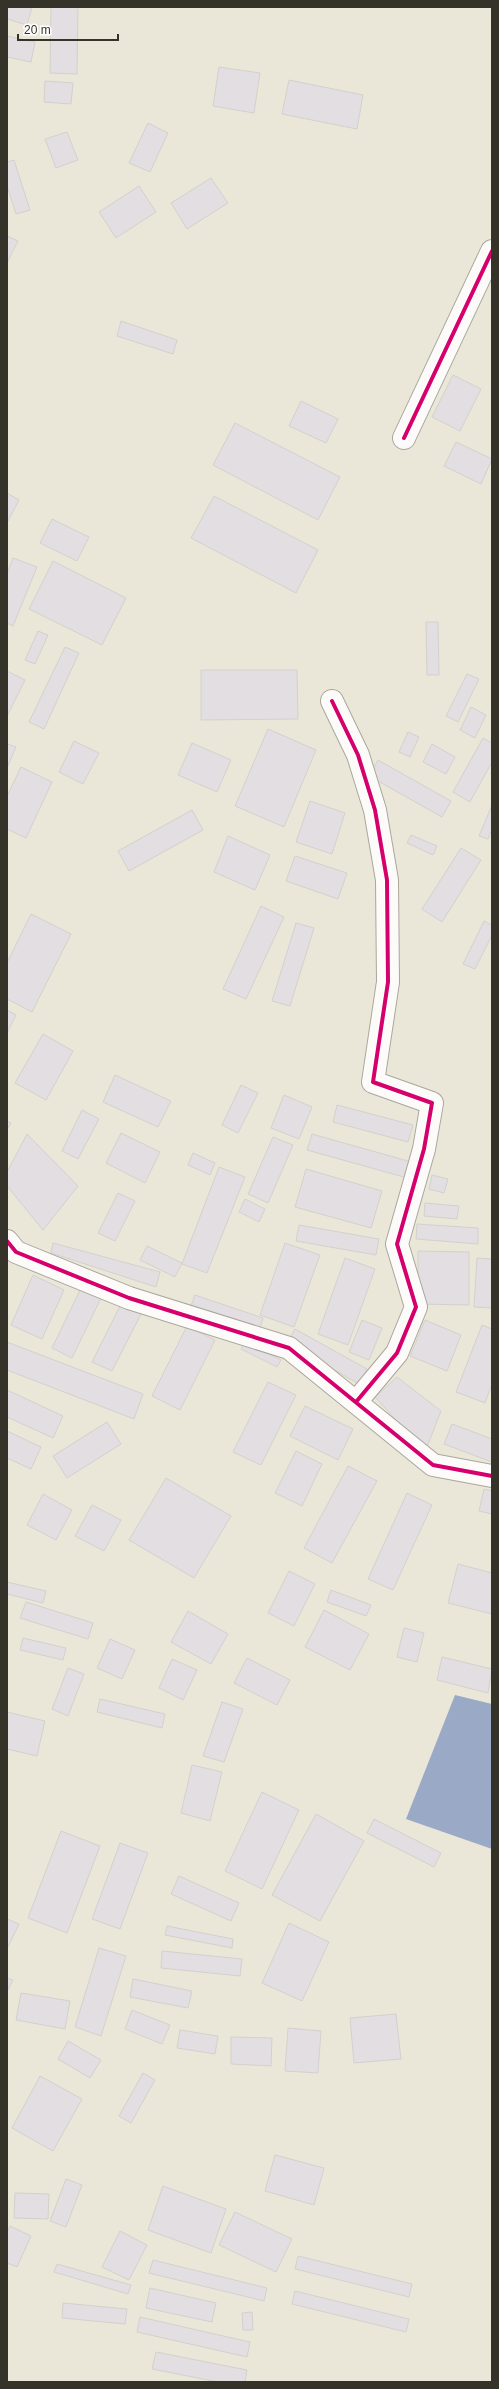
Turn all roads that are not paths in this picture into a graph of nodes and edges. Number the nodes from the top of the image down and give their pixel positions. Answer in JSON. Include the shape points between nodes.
{"nodes":[{"id":1,"x":492,"y":251,"type":"edge"},
{"id":2,"x":404,"y":438,"type":"dead end"},
{"id":3,"x":332,"y":701,"type":"dead end"},
{"id":4,"x":7,"y":1241,"type":"edge"},
{"id":5,"x":356,"y":1402,"type":"junction"},
{"id":6,"x":492,"y":1476,"type":"edge"}],
"edges":[{"from":1,"to":2,"type":"street"},
{"from":3,"to":5,"type":"street","via":[[358,755],[375,810],[387,880],[388,982],[373,1082],[432,1103],[424,1149],[397,1244],[416,1307],[397,1353]]},
{"from":4,"to":5,"type":"street","via":[[16,1252],[129,1298],[289,1348]]},
{"from":5,"to":6,"type":"street","via":[[433,1465]]}]}
